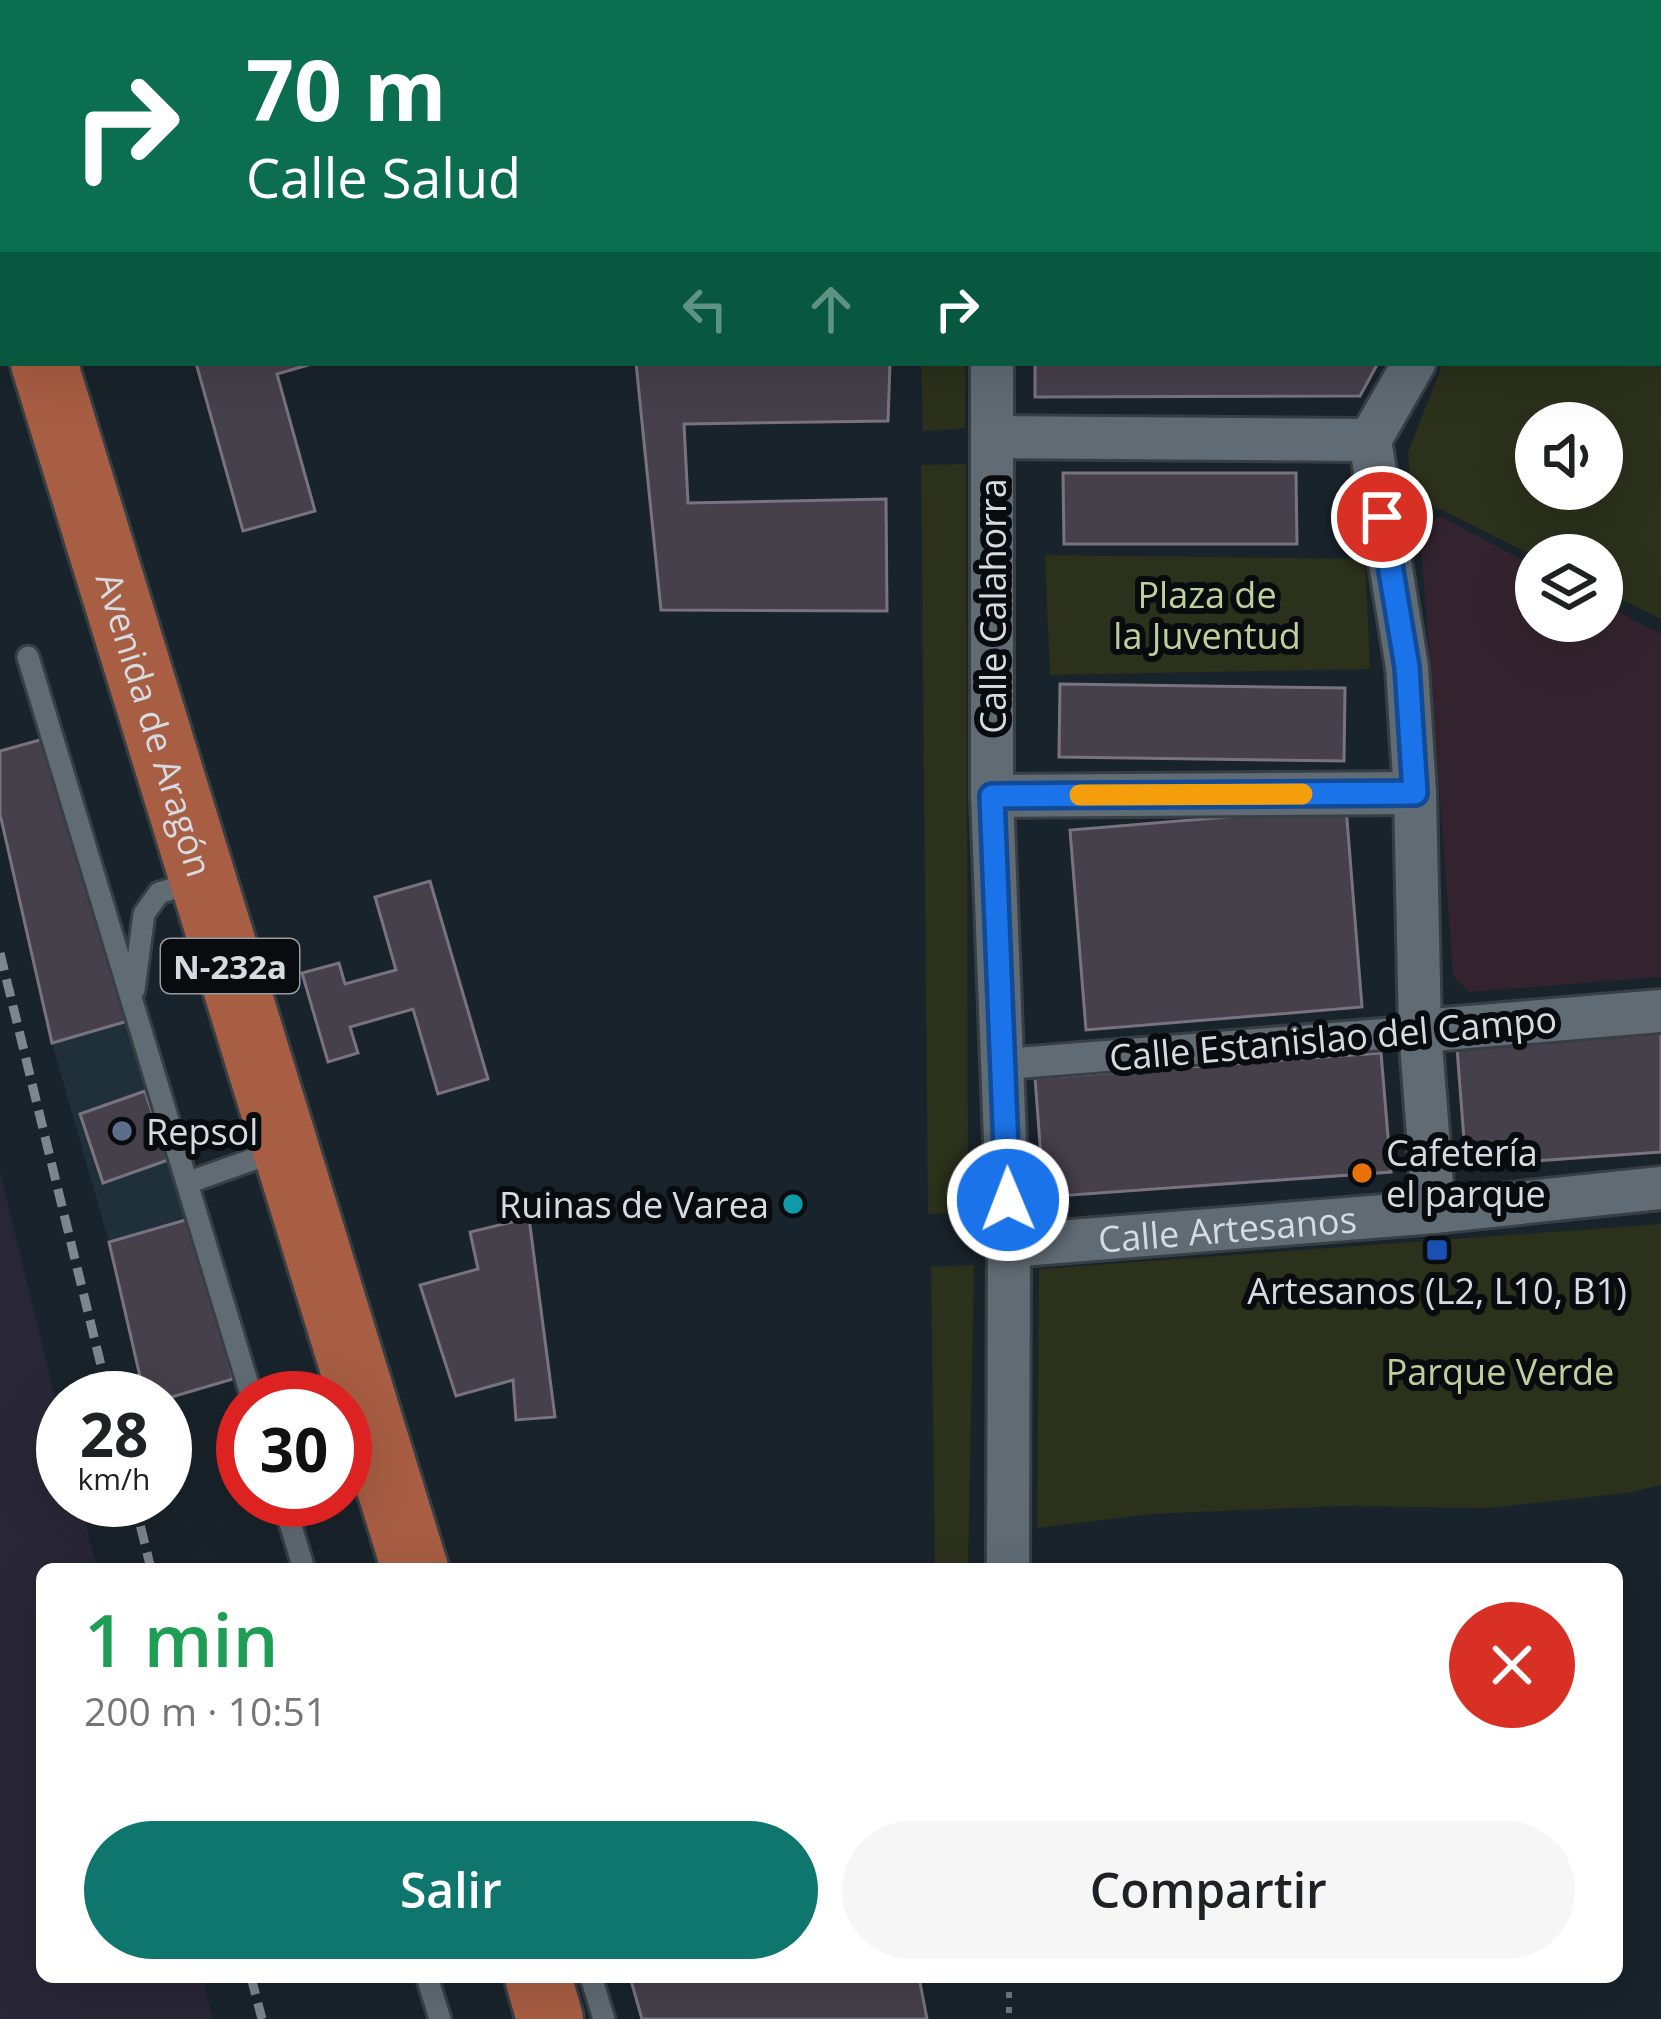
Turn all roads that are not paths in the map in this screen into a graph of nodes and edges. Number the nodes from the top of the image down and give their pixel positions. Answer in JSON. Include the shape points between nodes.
{"nodes":[{"id":1,"x":45,"y":366,"type":"edge"},
{"id":2,"x":992,"y":366,"type":"edge"},
{"id":3,"x":1412,"y":366,"type":"edge"},
{"id":4,"x":992,"y":437,"type":"junction"},
{"id":5,"x":1370,"y":440,"type":"junction"},
{"id":6,"x":28,"y":657,"type":"dead end"},
{"id":7,"x":1415,"y":793,"type":"junction"},
{"id":8,"x":992,"y":796,"type":"junction"},
{"id":9,"x":203,"y":880,"type":"junction"},
{"id":10,"x":133,"y":1002,"type":"junction"},
{"id":11,"x":1661,"y":1011,"type":"edge"},
{"id":12,"x":1420,"y":1031,"type":"junction"},
{"id":13,"x":1005,"y":1064,"type":"junction"},
{"id":14,"x":286,"y":1148,"type":"junction"},
{"id":15,"x":187,"y":1183,"type":"junction"},
{"id":16,"x":1661,"y":1188,"type":"edge"},
{"id":17,"x":1434,"y":1212,"type":"junction"},
{"id":18,"x":1009,"y":1246,"type":"junction"},
{"id":19,"x":244,"y":1371,"type":"edge"},
{"id":20,"x":291,"y":1527,"type":"edge"},
{"id":21,"x":302,"y":1563,"type":"edge"},
{"id":22,"x":413,"y":1563,"type":"edge"},
{"id":23,"x":1008,"y":1563,"type":"edge"},
{"id":24,"x":429,"y":1983,"type":"edge"},
{"id":25,"x":540,"y":1983,"type":"edge"},
{"id":26,"x":593,"y":1983,"type":"edge"},
{"id":27,"x":440,"y":2019,"type":"edge"},
{"id":28,"x":550,"y":2019,"type":"edge"},
{"id":29,"x":604,"y":2019,"type":"edge"}],
"edges":[{"from":1,"to":9,"type":"main road","name":"Avenida de Aragón","number":"N-232a"},
{"from":2,"to":4,"type":"street","name":"Calle Calahorra"},
{"from":3,"to":5,"type":"street"},
{"from":4,"to":5,"type":"street"},
{"from":4,"to":8,"type":"street","name":"Calle Calahorra"},
{"from":5,"to":7,"type":"street","via":[[1407,667]]},
{"from":6,"to":10,"type":"lane"},
{"from":7,"to":8,"type":"street"},
{"from":7,"to":12,"type":"street"},
{"from":8,"to":13,"type":"street","name":"Calle Calahorra"},
{"from":9,"to":10,"type":"lane","via":[[159,893],[144,914]]},
{"from":9,"to":14,"type":"main road","name":"Avenida de Aragón","number":"N-232a"},
{"from":10,"to":15,"type":"lane"},
{"from":11,"to":12,"type":"street","name":"Calle Estanislao del Campo"},
{"from":12,"to":13,"type":"street","name":"Calle Estanislao del Campo"},
{"from":12,"to":17,"type":"street"},
{"from":13,"to":18,"type":"street","name":"Calle Calahorra"},
{"from":14,"to":15,"type":"lane"},
{"from":14,"to":22,"type":"main road","name":"Avenida de Aragón","number":"N-232a","via":[[372,1463]]},
{"from":15,"to":19,"type":"lane"},
{"from":16,"to":17,"type":"street","name":"Calle Artesanos"},
{"from":17,"to":18,"type":"street","name":"Calle Artesanos"},
{"from":18,"to":23,"type":"street","name":"Calle Calahorra"},
{"from":20,"to":21,"type":"lane"},
{"from":24,"to":27,"type":"lane"},
{"from":25,"to":28,"type":"main road"},
{"from":26,"to":29,"type":"lane"}]}
